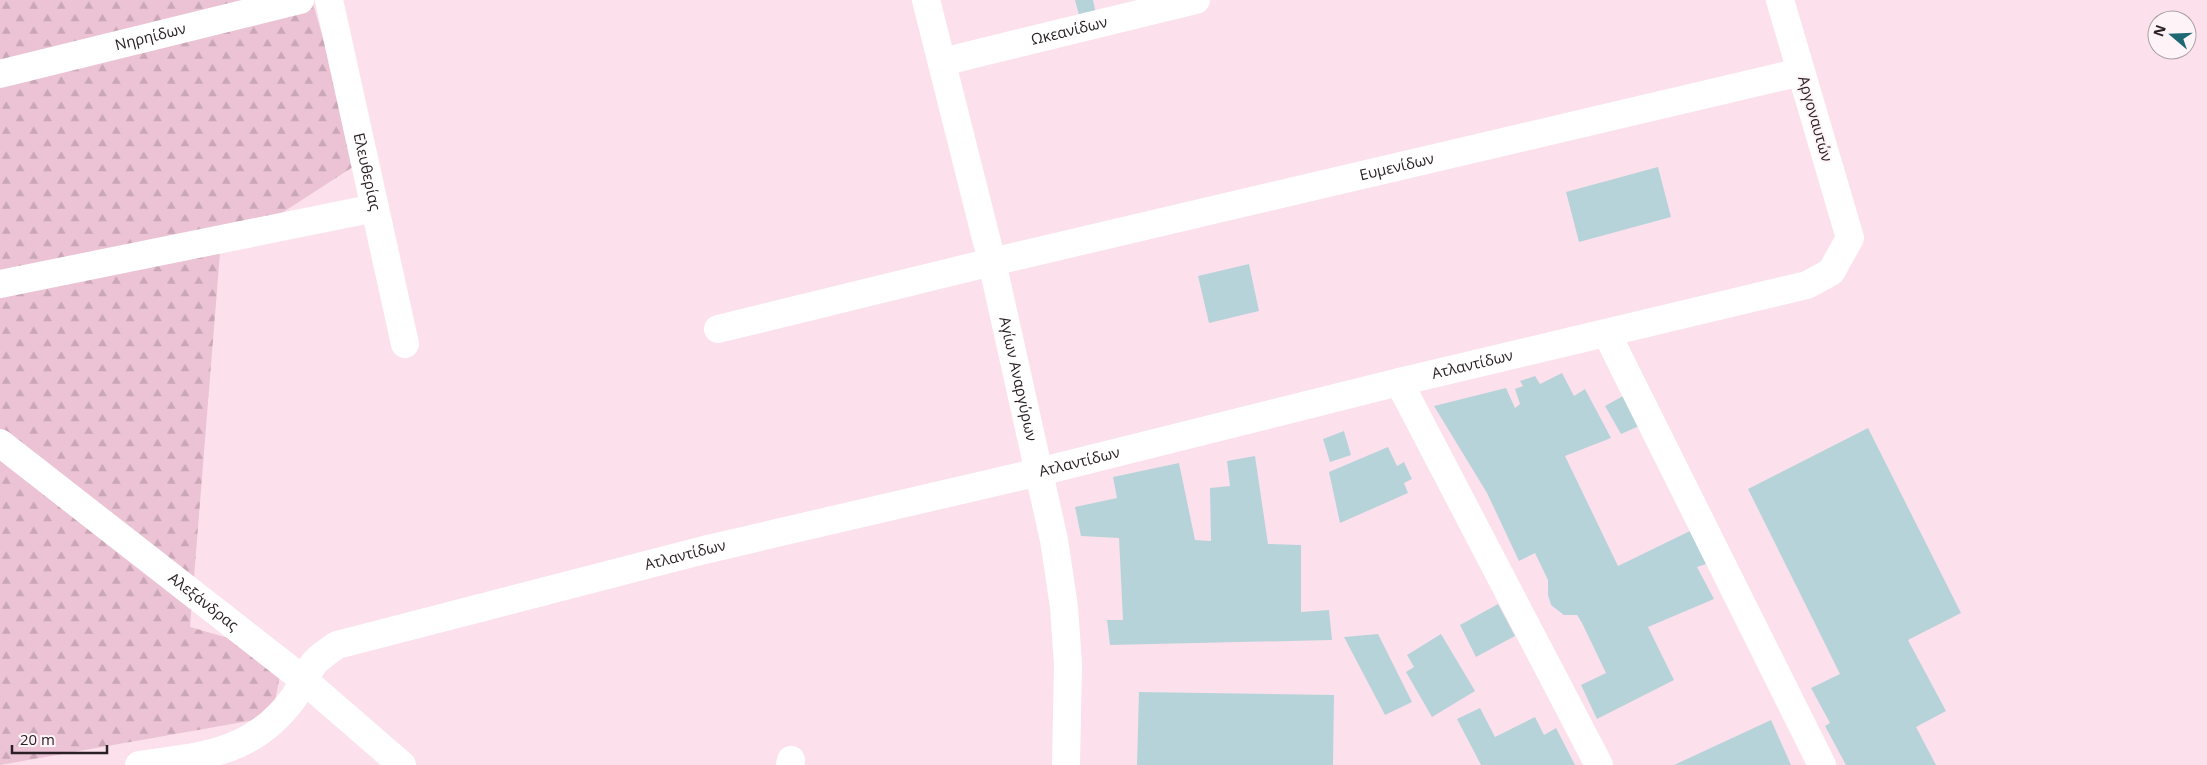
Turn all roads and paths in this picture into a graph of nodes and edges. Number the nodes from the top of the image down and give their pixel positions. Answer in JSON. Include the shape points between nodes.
{"nodes":[{"id":1,"x":300,"y":0,"type":"edge"},
{"id":2,"x":329,"y":0,"type":"edge"},
{"id":3,"x":926,"y":0,"type":"edge"},
{"id":4,"x":1196,"y":0,"type":"edge"},
{"id":5,"x":1780,"y":0,"type":"edge"},
{"id":6,"x":942,"y":62,"type":"junction"},
{"id":7,"x":1801,"y":72,"type":"junction"},
{"id":8,"x":0,"y":74,"type":"edge"},
{"id":9,"x":375,"y":208,"type":"junction"},
{"id":10,"x":1850,"y":238,"type":"joint"},
{"id":11,"x":992,"y":262,"type":"junction"},
{"id":12,"x":0,"y":284,"type":"edge"},
{"id":13,"x":718,"y":329,"type":"dead end"},
{"id":14,"x":1607,"y":334,"type":"junction"},
{"id":15,"x":405,"y":344,"type":"dead end"},
{"id":16,"x":1399,"y":382,"type":"junction"},
{"id":17,"x":0,"y":443,"type":"edge"},
{"id":18,"x":1039,"y":472,"type":"junction"},
{"id":19,"x":305,"y":681,"type":"junction"},
{"id":20,"x":139,"y":765,"type":"edge"},
{"id":21,"x":402,"y":765,"type":"edge"},
{"id":22,"x":1066,"y":765,"type":"edge"},
{"id":23,"x":1599,"y":765,"type":"edge"},
{"id":24,"x":1822,"y":765,"type":"edge"}],
"edges":[{"from":1,"to":8,"type":"street","name":"Νηρηίδων"},
{"from":2,"to":9,"type":"street","name":"Ελευθερίας"},
{"from":3,"to":6,"type":"street","name":"Αγίων Αναργύρων"},
{"from":4,"to":6,"type":"street","name":"Ωκεανίδων"},
{"from":5,"to":7,"type":"street","name":"Αργοναυτών"},
{"from":6,"to":11,"type":"street","name":"Αγίων Αναργύρων"},
{"from":7,"to":10,"type":"street","name":"Αργοναυτών"},
{"from":7,"to":11,"type":"street","name":"Ευμενίδων"},
{"from":9,"to":12,"type":"street"},
{"from":9,"to":15,"type":"street","name":"Ελευθερίας"},
{"from":10,"to":14,"type":"street","name":"Ατλαντίδων","via":[[1831,272],[1807,285]]},
{"from":11,"to":13,"type":"street","name":"Ευμενίδων"},
{"from":11,"to":18,"type":"street","name":"Αγίων Αναργύρων"},
{"from":14,"to":16,"type":"street","name":"Ατλαντίδων"},
{"from":14,"to":24,"type":"street"},
{"from":16,"to":18,"type":"street","name":"Ατλαντίδων"},
{"from":16,"to":23,"type":"street"},
{"from":17,"to":19,"type":"street","name":"Αλεξάνδρας"},
{"from":18,"to":19,"type":"street","name":"Ατλαντίδων","via":[[704,550],[337,645],[315,662]]},
{"from":18,"to":22,"type":"street","name":"Αγίων Αναργύρων","via":[[1064,607],[1068,664]]},
{"from":19,"to":20,"type":"street","name":"Ατλαντίδων","via":[[275,720],[243,743],[197,757]]},
{"from":19,"to":21,"type":"street","name":"Αλεξάνδρας"}]}
